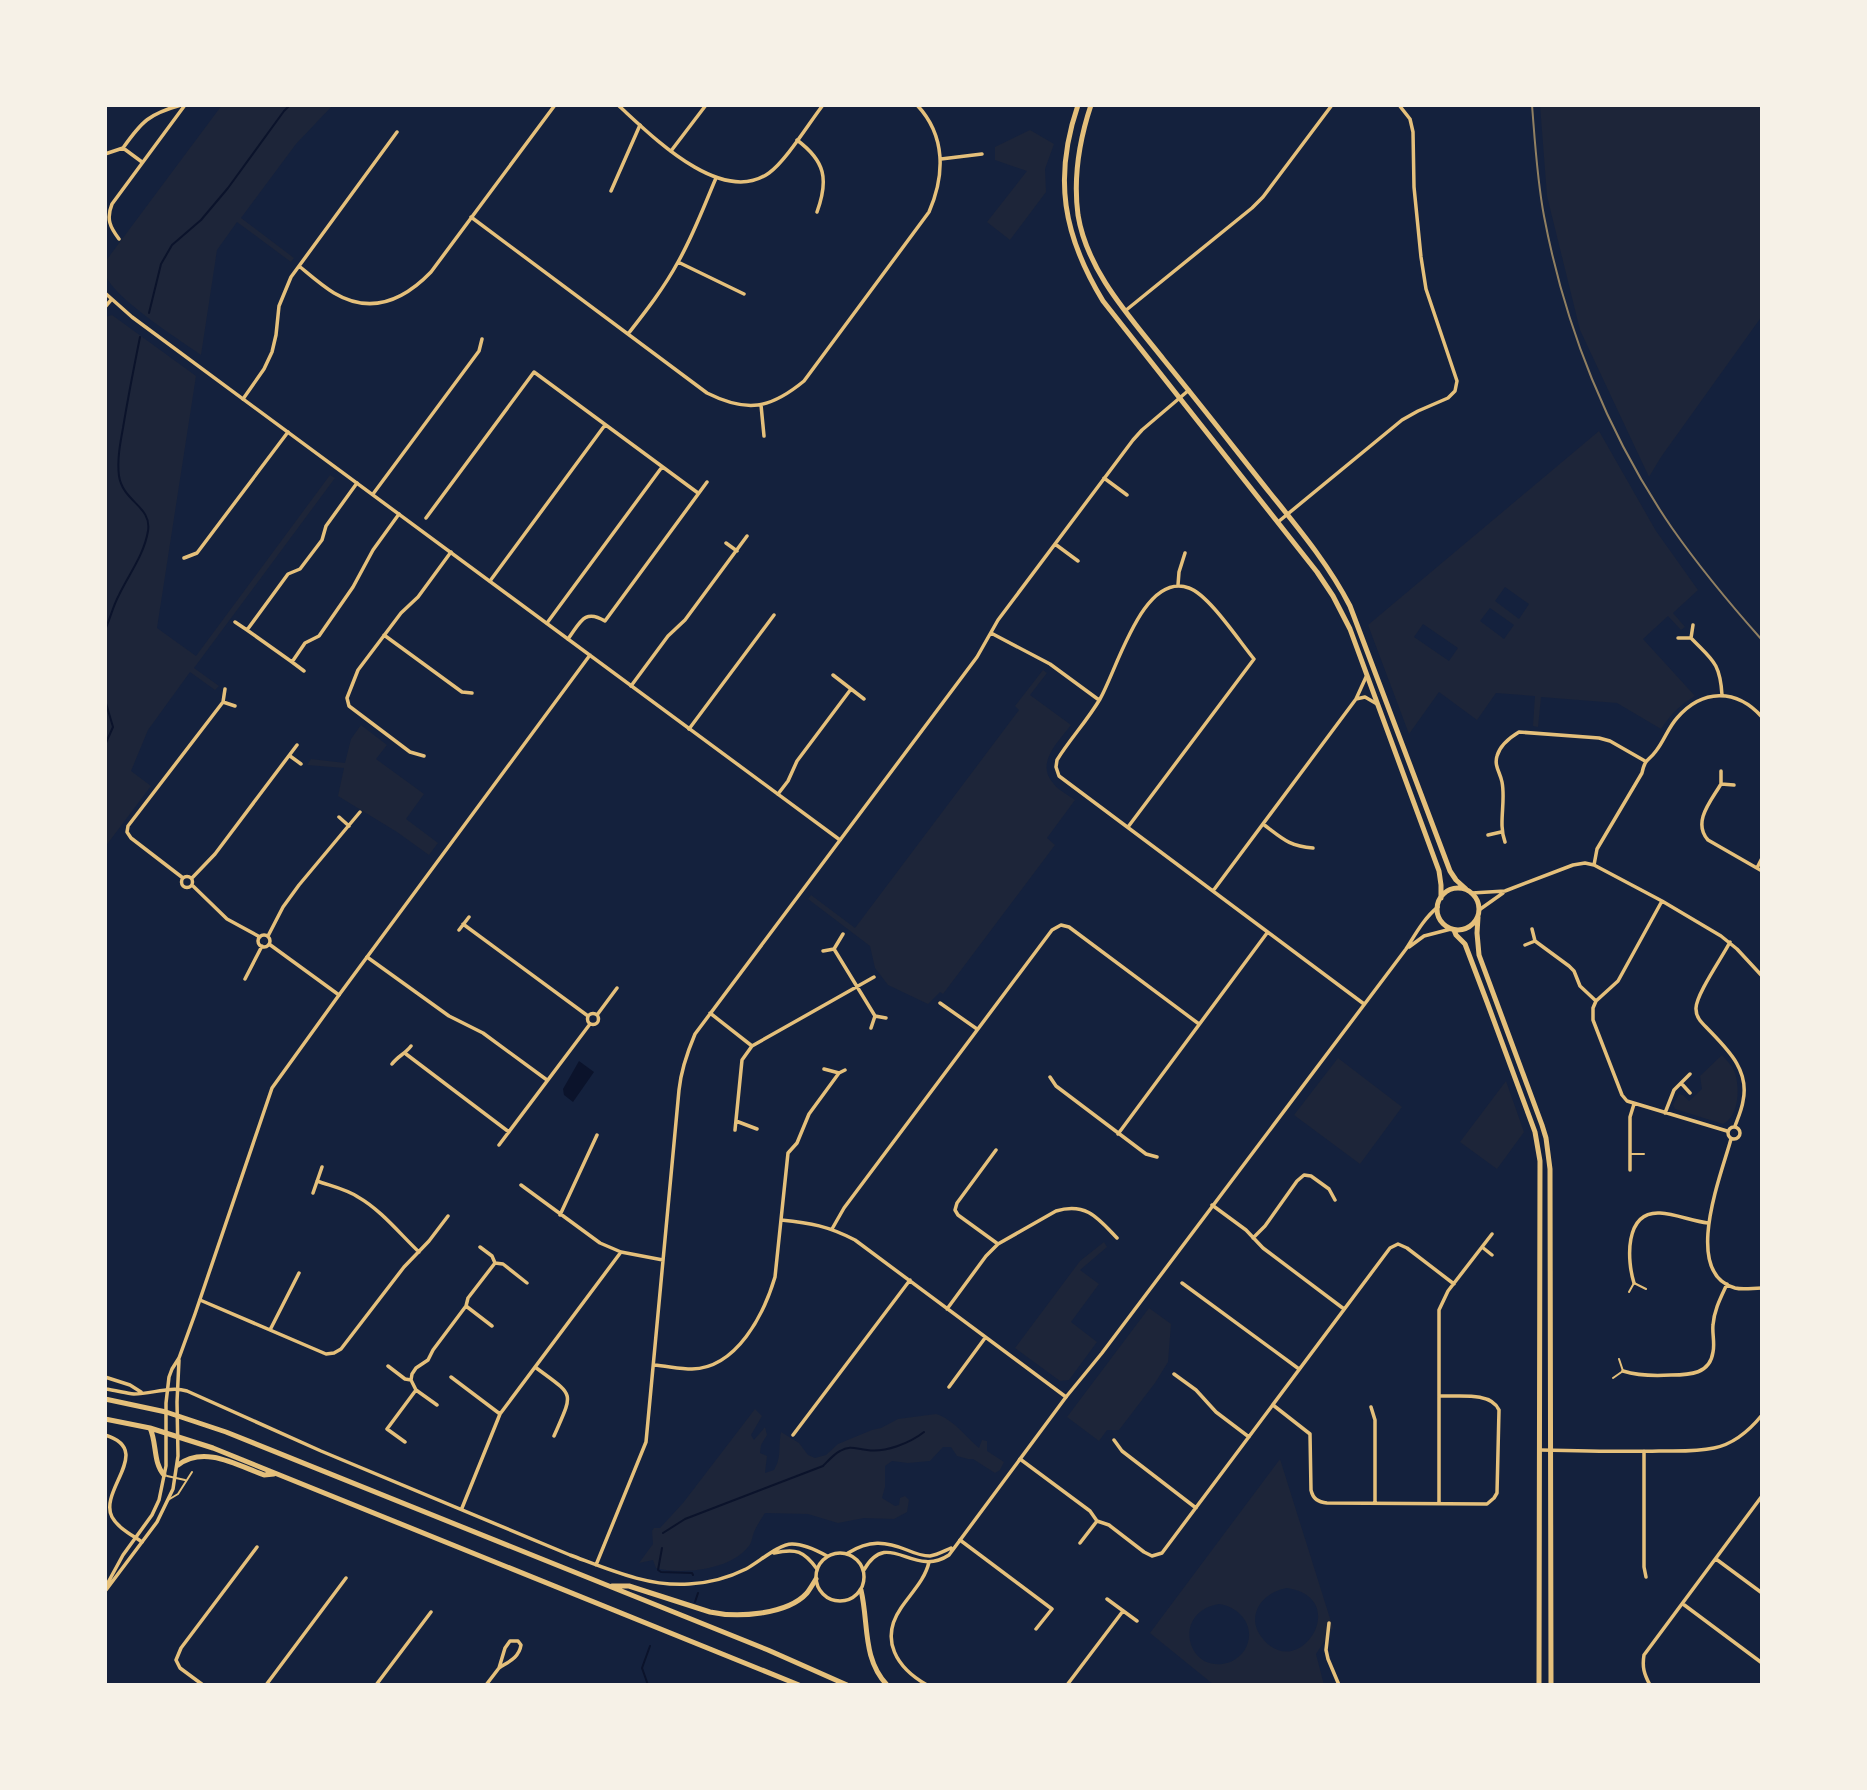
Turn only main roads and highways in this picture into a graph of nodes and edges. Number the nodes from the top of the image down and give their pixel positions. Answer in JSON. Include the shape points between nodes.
{"nodes":[{"id":1,"x":1078,"y":105,"type":"edge"},
{"id":2,"x":1091,"y":105,"type":"edge"},
{"id":3,"x":1469,"y":891,"type":"junction"},
{"id":4,"x":1441,"y":898,"type":"junction"},
{"id":5,"x":1479,"y":913,"type":"junction"},
{"id":6,"x":1453,"y":929,"type":"junction"},
{"id":7,"x":105,"y":1399,"type":"edge"},
{"id":8,"x":105,"y":1419,"type":"edge"},
{"id":9,"x":150,"y":1428,"type":"junction"},
{"id":10,"x":178,"y":1465,"type":"road end"},
{"id":11,"x":279,"y":1474,"type":"junction"},
{"id":12,"x":164,"y":1475,"type":"road end"},
{"id":13,"x":816,"y":1579,"type":"road end"},
{"id":14,"x":611,"y":1587,"type":"junction"},
{"id":15,"x":861,"y":1590,"type":"road end"},
{"id":16,"x":799,"y":1685,"type":"edge"},
{"id":17,"x":847,"y":1685,"type":"edge"},
{"id":18,"x":887,"y":1685,"type":"edge"},
{"id":19,"x":1539,"y":1685,"type":"edge"},
{"id":20,"x":1551,"y":1685,"type":"edge"}],
"edges":[{"from":1,"to":4,"type":"main road","via":[[1068,143],[1065,199],[1080,260],[1103,301],[1324,581],[1342,611],[1439,871]]},
{"from":2,"to":3,"type":"main road","via":[[1076,178],[1079,216],[1100,273],[1125,311],[1326,564],[1350,606],[1450,871]]},
{"from":3,"to":4,"type":"main road","via":[[1453,889]]},
{"from":3,"to":5,"type":"main road","via":[[1477,900]]},
{"from":4,"to":6,"type":"main road","via":[[1441,920]]},
{"from":5,"to":6,"type":"main road","via":[[1470,926]]},
{"from":5,"to":20,"type":"main road","via":[[1479,955],[1546,1138],[1550,1169]]},
{"from":6,"to":19,"type":"main road","via":[[1465,944],[1538,1145]]},
{"from":7,"to":14,"type":"main road","via":[[166,1412],[226,1432]]},
{"from":8,"to":9,"type":"main road"},
{"from":9,"to":11,"type":"main road"},
{"from":9,"to":12,"type":"main road","via":[[158,1469]]},
{"from":10,"to":11,"type":"main road","via":[[205,1456],[264,1475]]},
{"from":11,"to":16,"type":"main road"},
{"from":13,"to":14,"type":"main road","via":[[796,1600],[745,1615],[722,1615],[629,1586]]},
{"from":14,"to":17,"type":"main road"},
{"from":15,"to":18,"type":"main road","via":[[869,1654]]}]}
